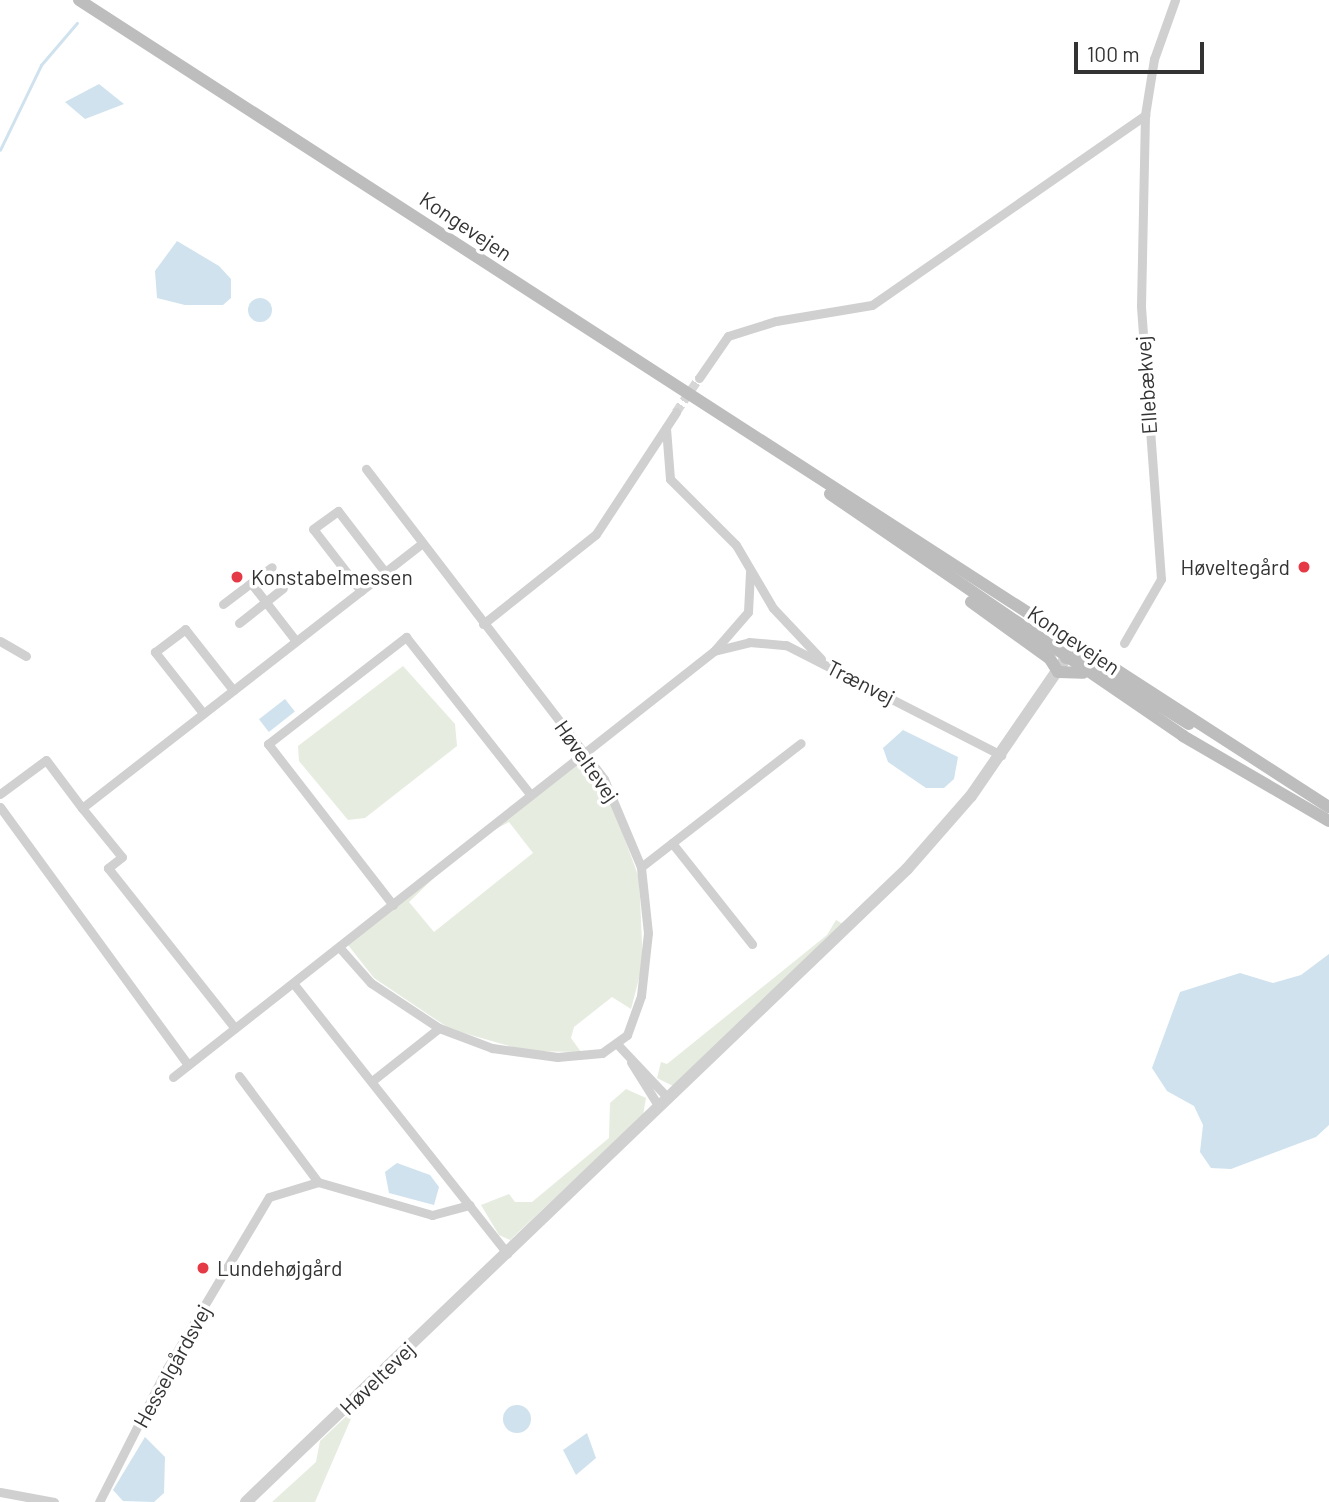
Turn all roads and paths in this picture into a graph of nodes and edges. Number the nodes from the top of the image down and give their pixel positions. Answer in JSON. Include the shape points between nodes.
{"nodes":[{"id":1,"x":79,"y":0,"type":"edge"},
{"id":2,"x":87,"y":0,"type":"edge"},
{"id":3,"x":1175,"y":0,"type":"edge"},
{"id":4,"x":101,"y":12,"type":"junction"},
{"id":5,"x":1145,"y":115,"type":"junction"},
{"id":6,"x":699,"y":377,"type":"tunnel mouth"},
{"id":7,"x":676,"y":412,"type":"tunnel mouth"},
{"id":8,"x":666,"y":428,"type":"junction"},
{"id":9,"x":366,"y":469,"type":"dead end"},
{"id":10,"x":808,"y":476,"type":"junction"},
{"id":11,"x":422,"y":544,"type":"junction"},
{"id":12,"x":272,"y":567,"type":"dead end"},
{"id":13,"x":931,"y":567,"type":"junction"},
{"id":14,"x":750,"y":568,"type":"junction"},
{"id":15,"x":385,"y":572,"type":"junction"},
{"id":16,"x":251,"y":583,"type":"junction"},
{"id":17,"x":284,"y":588,"type":"dead end"},
{"id":18,"x":361,"y":591,"type":"junction"},
{"id":19,"x":265,"y":602,"type":"junction"},
{"id":20,"x":223,"y":604,"type":"dead end"},
{"id":21,"x":239,"y":623,"type":"dead end"},
{"id":22,"x":1042,"y":623,"type":"junction"},
{"id":23,"x":483,"y":624,"type":"junction"},
{"id":24,"x":0,"y":641,"type":"edge"},
{"id":25,"x":296,"y":641,"type":"junction"},
{"id":26,"x":1124,"y":643,"type":"dead end"},
{"id":27,"x":714,"y":651,"type":"junction"},
{"id":28,"x":26,"y":656,"type":"dead end"},
{"id":29,"x":1066,"y":658,"type":"junction"},
{"id":30,"x":826,"y":664,"type":"junction"},
{"id":31,"x":1058,"y":672,"type":"junction"},
{"id":32,"x":1101,"y":682,"type":"junction"},
{"id":33,"x":233,"y":690,"type":"junction"},
{"id":34,"x":203,"y":713,"type":"junction"},
{"id":35,"x":801,"y":743,"type":"dead end"},
{"id":36,"x":584,"y":752,"type":"junction"},
{"id":37,"x":1245,"y":752,"type":"junction"},
{"id":38,"x":1001,"y":755,"type":"junction"},
{"id":39,"x":0,"y":794,"type":"edge"},
{"id":40,"x":530,"y":794,"type":"junction"},
{"id":41,"x":0,"y":807,"type":"edge"},
{"id":42,"x":1329,"y":807,"type":"edge"},
{"id":43,"x":82,"y":808,"type":"junction"},
{"id":44,"x":1329,"y":821,"type":"edge"},
{"id":45,"x":672,"y":843,"type":"junction"},
{"id":46,"x":641,"y":867,"type":"junction"},
{"id":47,"x":393,"y":905,"type":"junction"},
{"id":48,"x":752,"y":944,"type":"dead end"},
{"id":49,"x":340,"y":947,"type":"junction"},
{"id":50,"x":293,"y":983,"type":"junction"},
{"id":51,"x":235,"y":1028,"type":"junction"},
{"id":52,"x":439,"y":1028,"type":"junction"},
{"id":53,"x":618,"y":1045,"type":"junction"},
{"id":54,"x":188,"y":1065,"type":"junction"},
{"id":55,"x":239,"y":1076,"type":"dead end"},
{"id":56,"x":173,"y":1077,"type":"dead end"},
{"id":57,"x":372,"y":1082,"type":"junction"},
{"id":58,"x":663,"y":1102,"type":"junction"},
{"id":59,"x":318,"y":1182,"type":"junction"},
{"id":60,"x":470,"y":1205,"type":"junction"},
{"id":61,"x":507,"y":1253,"type":"junction"},
{"id":62,"x":0,"y":1492,"type":"edge"},
{"id":63,"x":54,"y":1502,"type":"edge"},
{"id":64,"x":99,"y":1502,"type":"edge"},
{"id":65,"x":246,"y":1502,"type":"edge"}],
"edges":[{"from":1,"to":4,"type":"main road","name":"Kongevejen"},
{"from":2,"to":4,"type":"main road","name":"Kongevejen"},
{"from":3,"to":5,"type":"street","name":"Ellebækvej","via":[[1154,59]]},
{"from":4,"to":10,"type":"main road","name":"Kongevejen"},
{"from":5,"to":6,"type":"street","via":[[872,305],[776,321],[728,336]]},
{"from":5,"to":26,"type":"street","name":"Ellebækvej","via":[[1141,306],[1161,579]]},
{"from":7,"to":8,"type":"street"},
{"from":8,"to":14,"type":"street","via":[[670,479],[736,545]]},
{"from":8,"to":23,"type":"street","via":[[596,534]]},
{"from":9,"to":11,"type":"street","name":"Høveltevej"},
{"from":10,"to":13,"type":"main road","name":"Kongevejen"},
{"from":10,"to":22,"type":"main road","name":"Kongevejen"},
{"from":11,"to":15,"type":"street"},
{"from":11,"to":23,"type":"street","name":"Høveltevej"},
{"from":12,"to":16,"type":"street"},
{"from":13,"to":29,"type":"main road","name":"Kongevejen"},
{"from":13,"to":31,"type":"main road","via":[[1050,659]]},
{"from":14,"to":27,"type":"street","name":"Trænvej","via":[[748,612]]},
{"from":14,"to":30,"type":"street","via":[[773,608]]},
{"from":15,"to":18,"type":"street"},
{"from":15,"to":18,"type":"street","via":[[338,510],[313,529]]},
{"from":16,"to":19,"type":"street"},
{"from":16,"to":20,"type":"street"},
{"from":17,"to":19,"type":"street"},
{"from":18,"to":25,"type":"street"},
{"from":19,"to":21,"type":"street"},
{"from":19,"to":25,"type":"street"},
{"from":22,"to":29,"type":"main road","via":[[1063,643]]},
{"from":22,"to":37,"type":"main road","name":"Kongevejen"},
{"from":23,"to":36,"type":"street","name":"Høveltevej"},
{"from":24,"to":28,"type":"street"},
{"from":25,"to":33,"type":"street"},
{"from":27,"to":30,"type":"street","name":"Trænvej","via":[[768,642]]},
{"from":27,"to":36,"type":"street","name":"Trænvej"},
{"from":29,"to":31,"type":"street","name":"Høveltevej"},
{"from":29,"to":32,"type":"main road","name":"Kongevejen"},
{"from":29,"to":37,"type":"main road","via":[[1082,657],[1168,713]]},
{"from":30,"to":38,"type":"street","name":"Trænvej"},
{"from":31,"to":32,"type":"main road","via":[[1070,669]]},
{"from":31,"to":38,"type":"street","name":"Høveltevej"},
{"from":32,"to":44,"type":"main road","name":"Kongevejen"},
{"from":33,"to":34,"type":"street"},
{"from":33,"to":34,"type":"street","via":[[185,629],[175,636],[155,652]]},
{"from":34,"to":43,"type":"street"},
{"from":35,"to":45,"type":"street"},
{"from":36,"to":40,"type":"street","name":"Trænvej"},
{"from":36,"to":46,"type":"street","name":"Høveltevej","via":[[618,804]]},
{"from":37,"to":42,"type":"main road","name":"Kongevejen"},
{"from":38,"to":58,"type":"street","name":"Høveltevej","via":[[907,869]]},
{"from":39,"to":43,"type":"street","via":[[46,760]]},
{"from":40,"to":47,"type":"street","name":"Trænvej"},
{"from":40,"to":47,"type":"street","via":[[406,637],[268,744]]},
{"from":41,"to":54,"type":"street"},
{"from":43,"to":51,"type":"street","via":[[122,857],[108,868]]},
{"from":45,"to":46,"type":"street"},
{"from":45,"to":48,"type":"street"},
{"from":46,"to":53,"type":"street","name":"Høveltevej","via":[[646,966],[634,1022]]},
{"from":47,"to":49,"type":"street","name":"Trænvej"},
{"from":49,"to":50,"type":"street","name":"Trænvej"},
{"from":49,"to":52,"type":"street","via":[[371,983]]},
{"from":50,"to":51,"type":"street","name":"Trænvej"},
{"from":50,"to":57,"type":"street"},
{"from":51,"to":54,"type":"street","name":"Trænvej"},
{"from":52,"to":53,"type":"street","via":[[520,1054],[590,1055]]},
{"from":52,"to":57,"type":"street"},
{"from":53,"to":58,"type":"street"},
{"from":54,"to":56,"type":"street","name":"Trænvej"},
{"from":55,"to":59,"type":"street"},
{"from":57,"to":60,"type":"street"},
{"from":58,"to":61,"type":"street","name":"Høveltevej"},
{"from":59,"to":60,"type":"street","via":[[432,1215]]},
{"from":59,"to":64,"type":"street","name":"Hesselgårdsvej","via":[[269,1197],[254,1213]]},
{"from":60,"to":61,"type":"street"},
{"from":61,"to":65,"type":"street","name":"Høveltevej"},
{"from":62,"to":63,"type":"street"}]}
